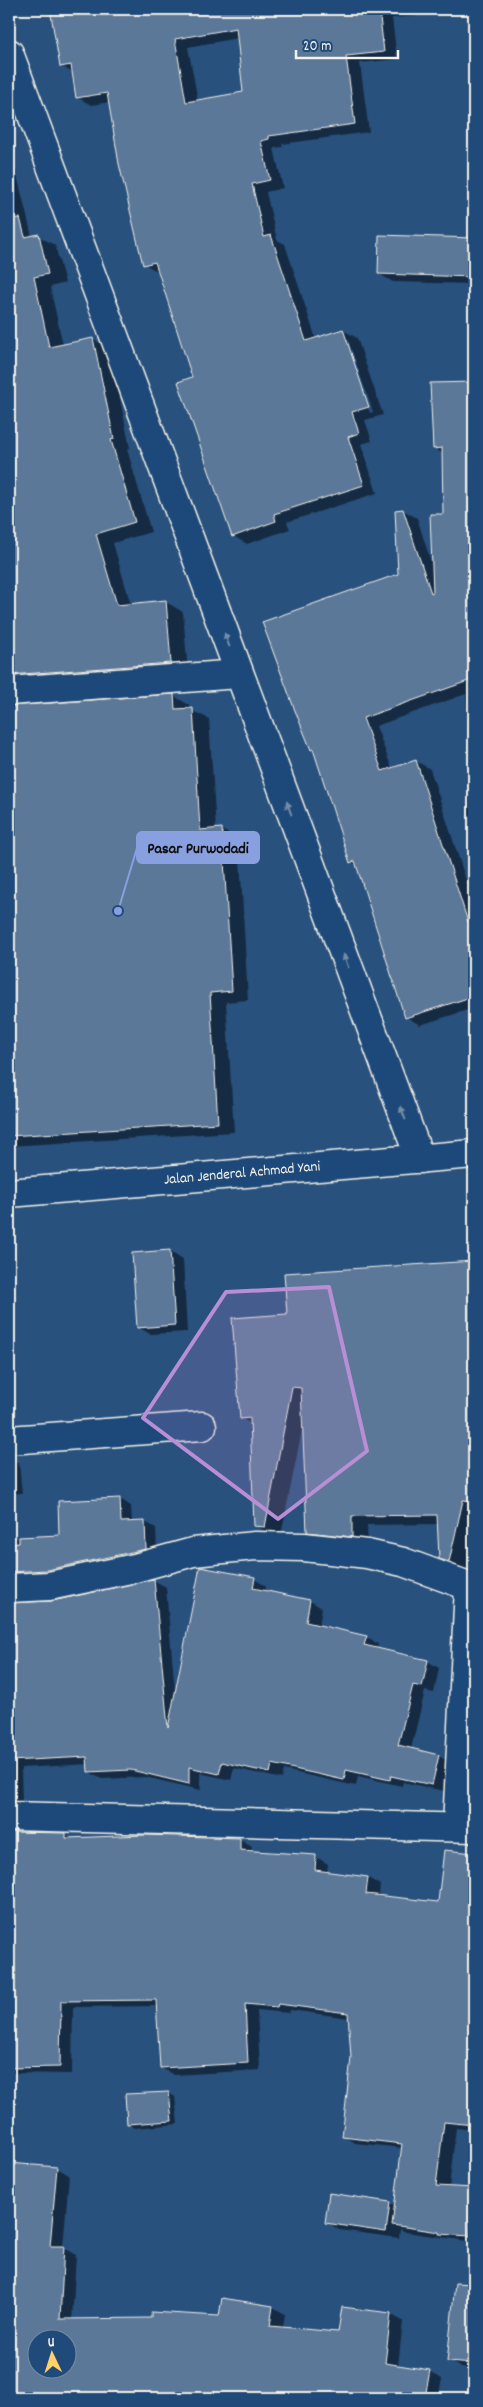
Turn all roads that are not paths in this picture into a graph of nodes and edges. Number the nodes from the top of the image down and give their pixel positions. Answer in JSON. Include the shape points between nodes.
{"nodes":[{"id":1,"x":9,"y":53,"type":"edge"},
{"id":2,"x":240,"y":674,"type":"junction"},
{"id":3,"x":9,"y":691,"type":"edge"},
{"id":4,"x":474,"y":1154,"type":"edge"},
{"id":5,"x":420,"y":1159,"type":"junction"},
{"id":6,"x":9,"y":1193,"type":"edge"},
{"id":7,"x":202,"y":1426,"type":"dead end"},
{"id":8,"x":9,"y":1440,"type":"edge"},
{"id":9,"x":472,"y":1587,"type":"edge"},
{"id":10,"x":9,"y":1588,"type":"edge"},
{"id":11,"x":9,"y":1816,"type":"edge"},
{"id":12,"x":466,"y":1827,"type":"edge"}],
"edges":[{"from":2,"to":1,"type":"main road","one_way":true},
{"from":2,"to":3,"type":"main road"},
{"from":5,"to":2,"type":"main road","one_way":true},
{"from":4,"to":5,"type":"main road","name":"Jalan Jenderal Achmad Yani"},
{"from":5,"to":6,"type":"main road","name":"Jalan Jenderal Achmad Yani"},
{"from":7,"to":8,"type":"main road"},
{"from":9,"to":10,"type":"main road","via":[[403,1562],[366,1554],[304,1547],[255,1546],[193,1552],[50,1586]]},
{"from":9,"to":12,"type":"main road"},
{"from":11,"to":12,"type":"main road"}]}
